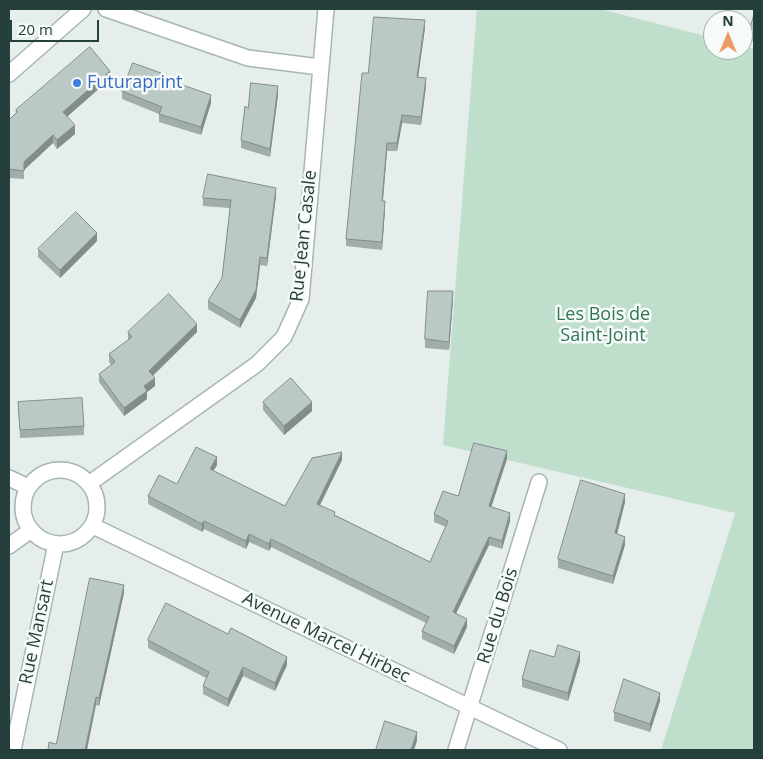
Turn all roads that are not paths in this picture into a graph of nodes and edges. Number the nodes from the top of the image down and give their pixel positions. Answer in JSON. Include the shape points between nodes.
{"nodes":[{"id":1,"x":83,"y":9,"type":"edge"},
{"id":2,"x":106,"y":9,"type":"edge"},
{"id":3,"x":326,"y":9,"type":"edge"},
{"id":4,"x":320,"y":67,"type":"junction"},
{"id":5,"x":9,"y":74,"type":"edge"},
{"id":6,"x":9,"y":478,"type":"edge"},
{"id":7,"x":539,"y":482,"type":"dead end"},
{"id":8,"x":90,"y":483,"type":"junction"},
{"id":9,"x":28,"y":487,"type":"junction"},
{"id":10,"x":93,"y":526,"type":"junction"},
{"id":11,"x":31,"y":530,"type":"junction"},
{"id":12,"x":56,"y":544,"type":"junction"},
{"id":13,"x":9,"y":546,"type":"edge"},
{"id":14,"x":470,"y":707,"type":"junction"},
{"id":15,"x":13,"y":750,"type":"edge"},
{"id":16,"x":456,"y":750,"type":"edge"},
{"id":17,"x":559,"y":750,"type":"edge"}],
"edges":[{"from":1,"to":5,"type":"street"},
{"from":2,"to":4,"type":"street","via":[[248,58]]},
{"from":3,"to":4,"type":"street","name":"Rue Jean Casale"},
{"from":4,"to":8,"type":"street","name":"Rue Jean Casale","via":[[301,299],[284,337],[256,364]]},
{"from":6,"to":9,"type":"street"},
{"from":7,"to":14,"type":"street","name":"Rue du Bois"},
{"from":8,"to":9,"type":"street","via":[[70,470],[58,469],[46,472]]},
{"from":8,"to":10,"type":"street","via":[[98,504]]},
{"from":9,"to":11,"type":"street","via":[[22,509]]},
{"from":10,"to":12,"type":"street","via":[[77,541]]},
{"from":10,"to":14,"type":"street","name":"Avenue Marcel Hirbec"},
{"from":11,"to":12,"type":"street","via":[[46,542]]},
{"from":11,"to":13,"type":"street"},
{"from":12,"to":15,"type":"street","name":"Rue Mansart"},
{"from":14,"to":16,"type":"street","name":"Rue du Bois"},
{"from":14,"to":17,"type":"street","name":"Avenue Marcel Hirbec"}]}
